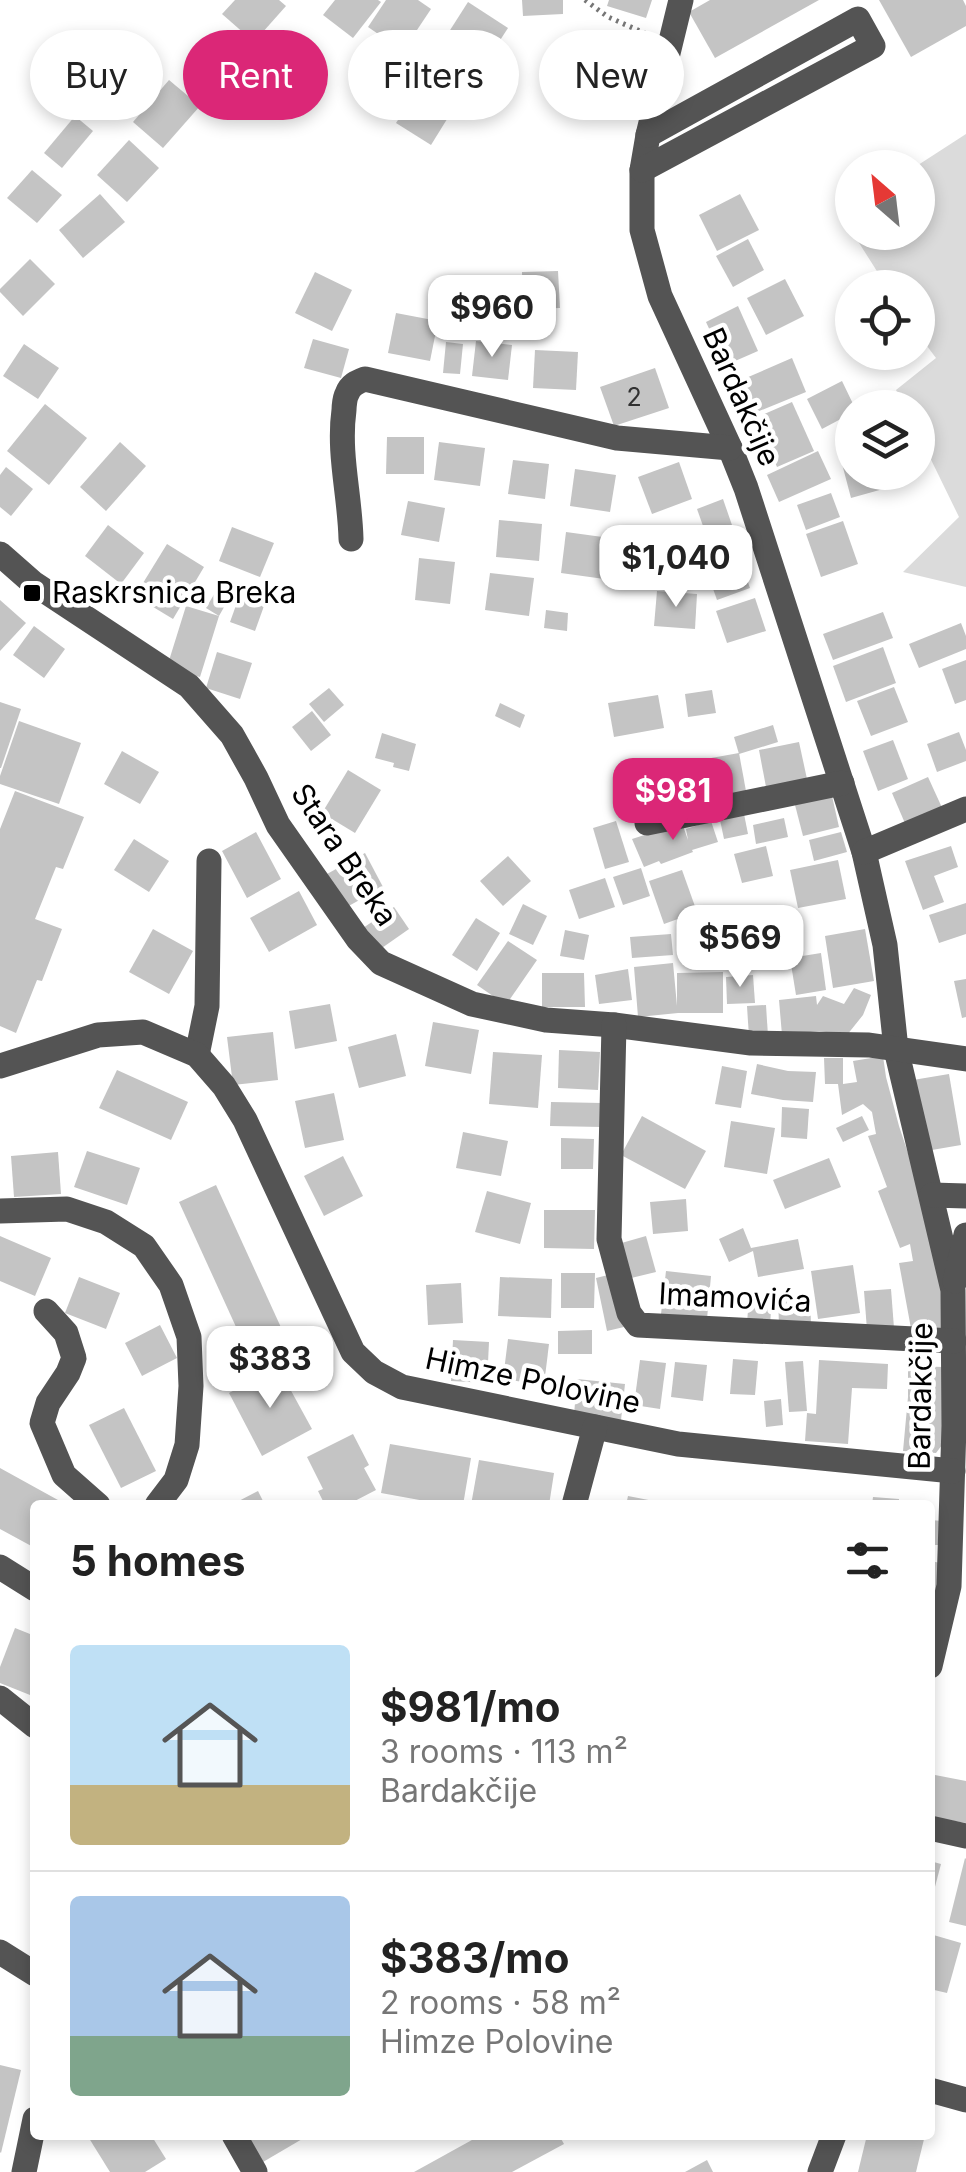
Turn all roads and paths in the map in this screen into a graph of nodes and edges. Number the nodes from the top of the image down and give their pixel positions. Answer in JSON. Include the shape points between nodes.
{"nodes":[{"id":1,"x":585,"y":0,"type":"edge"},
{"id":2,"x":682,"y":0,"type":"edge"},
{"id":3,"x":633,"y":30,"type":"edge"},
{"id":4,"x":674,"y":30,"type":"edge"},
{"id":5,"x":652,"y":120,"type":"edge"},
{"id":6,"x":648,"y":135,"type":"junction"},
{"id":7,"x":642,"y":170,"type":"junction"},
{"id":8,"x":730,"y":448,"type":"junction"},
{"id":9,"x":351,"y":539,"type":"dead end"},
{"id":10,"x":0,"y":554,"type":"edge"},
{"id":11,"x":842,"y":783,"type":"junction"},
{"id":12,"x":966,"y":808,"type":"edge"},
{"id":13,"x":647,"y":823,"type":"dead end"},
{"id":14,"x":864,"y":852,"type":"junction"},
{"id":15,"x":209,"y":861,"type":"dead end"},
{"id":16,"x":614,"y":1025,"type":"junction"},
{"id":17,"x":896,"y":1048,"type":"junction"},
{"id":18,"x":197,"y":1055,"type":"junction"},
{"id":19,"x":966,"y":1059,"type":"edge"},
{"id":20,"x":0,"y":1066,"type":"edge"},
{"id":21,"x":932,"y":1196,"type":"junction"},
{"id":22,"x":966,"y":1196,"type":"edge"},
{"id":23,"x":0,"y":1211,"type":"edge"},
{"id":24,"x":966,"y":1235,"type":"edge"},
{"id":25,"x":958,"y":1299,"type":"edge"},
{"id":26,"x":46,"y":1311,"type":"dead end"},
{"id":27,"x":954,"y":1341,"type":"junction"},
{"id":28,"x":595,"y":1427,"type":"junction"},
{"id":29,"x":953,"y":1471,"type":"junction"},
{"id":30,"x":92,"y":1500,"type":"edge"},
{"id":31,"x":161,"y":1500,"type":"edge"},
{"id":32,"x":575,"y":1500,"type":"edge"},
{"id":33,"x":0,"y":1568,"type":"edge"},
{"id":34,"x":30,"y":1586,"type":"edge"},
{"id":35,"x":935,"y":1645,"type":"edge"},
{"id":36,"x":0,"y":1698,"type":"edge"},
{"id":37,"x":30,"y":1722,"type":"edge"},
{"id":38,"x":935,"y":1829,"type":"edge"},
{"id":39,"x":966,"y":1836,"type":"edge"},
{"id":40,"x":0,"y":1952,"type":"edge"},
{"id":41,"x":30,"y":1971,"type":"edge"},
{"id":42,"x":935,"y":2091,"type":"edge"},
{"id":43,"x":966,"y":2100,"type":"edge"},
{"id":44,"x":31,"y":2140,"type":"edge"},
{"id":45,"x":237,"y":2140,"type":"edge"},
{"id":46,"x":832,"y":2140,"type":"edge"},
{"id":47,"x":24,"y":2172,"type":"edge"},
{"id":48,"x":256,"y":2172,"type":"edge"},
{"id":49,"x":820,"y":2172,"type":"edge"}],
"edges":[{"from":1,"to":3,"type":"path"},
{"from":2,"to":4,"type":"street","name":"Bardakčije"},
{"from":5,"to":6,"type":"street","name":"Bardakčije"},
{"from":6,"to":7,"type":"street","name":"Bardakčije"},
{"from":6,"to":7,"type":"street","via":[[858,19],[873,46]]},
{"from":7,"to":8,"type":"street","name":"Bardakčije","via":[[642,230],[660,296]]},
{"from":8,"to":9,"type":"street","via":[[617,438],[365,379],[346,393],[342,426]]},
{"from":8,"to":11,"type":"street","name":"Bardakčije"},
{"from":10,"to":16,"type":"street","name":"Stara Breka","via":[[33,584],[189,686],[232,736],[278,825],[380,964],[472,1004],[546,1020]]},
{"from":11,"to":13,"type":"street"},
{"from":11,"to":14,"type":"street","name":"Bardakčije"},
{"from":12,"to":14,"type":"street"},
{"from":14,"to":17,"type":"street","name":"Bardakčije","via":[[885,945]]},
{"from":15,"to":18,"type":"street","via":[[207,1006]]},
{"from":16,"to":17,"type":"street","name":"Stara Breka","via":[[751,1042]]},
{"from":16,"to":27,"type":"street","name":"Imamovića","via":[[608,1239],[628,1313],[638,1325]]},
{"from":17,"to":19,"type":"street"},
{"from":17,"to":21,"type":"street","name":"Bardakčije"},
{"from":18,"to":20,"type":"street","name":"Himze Polovine","via":[[143,1032],[98,1035]]},
{"from":18,"to":28,"type":"street","name":"Himze Polovine","via":[[245,1120],[353,1352],[374,1372],[402,1387]]},
{"from":21,"to":22,"type":"street"},
{"from":21,"to":25,"type":"street","name":"Bardakčije"},
{"from":23,"to":31,"type":"street","via":[[67,1210],[106,1222],[144,1246],[171,1286],[188,1336],[192,1386],[188,1445]]},
{"from":24,"to":25,"type":"street","name":"Bardakčije"},
{"from":25,"to":27,"type":"street","name":"Bardakčije"},
{"from":26,"to":30,"type":"street","via":[[66,1333],[74,1358],[42,1423],[64,1475]]},
{"from":27,"to":29,"type":"street","name":"Bardakčije"},
{"from":28,"to":29,"type":"street","name":"Himze Polovine","via":[[678,1444]]},
{"from":28,"to":32,"type":"street"},
{"from":29,"to":35,"type":"street","name":"Bardakčije","via":[[949,1586]]},
{"from":33,"to":34,"type":"street"},
{"from":36,"to":37,"type":"street"},
{"from":38,"to":39,"type":"street"},
{"from":40,"to":41,"type":"street"},
{"from":42,"to":43,"type":"street"},
{"from":44,"to":47,"type":"street"},
{"from":45,"to":48,"type":"street"},
{"from":46,"to":49,"type":"street"}]}
